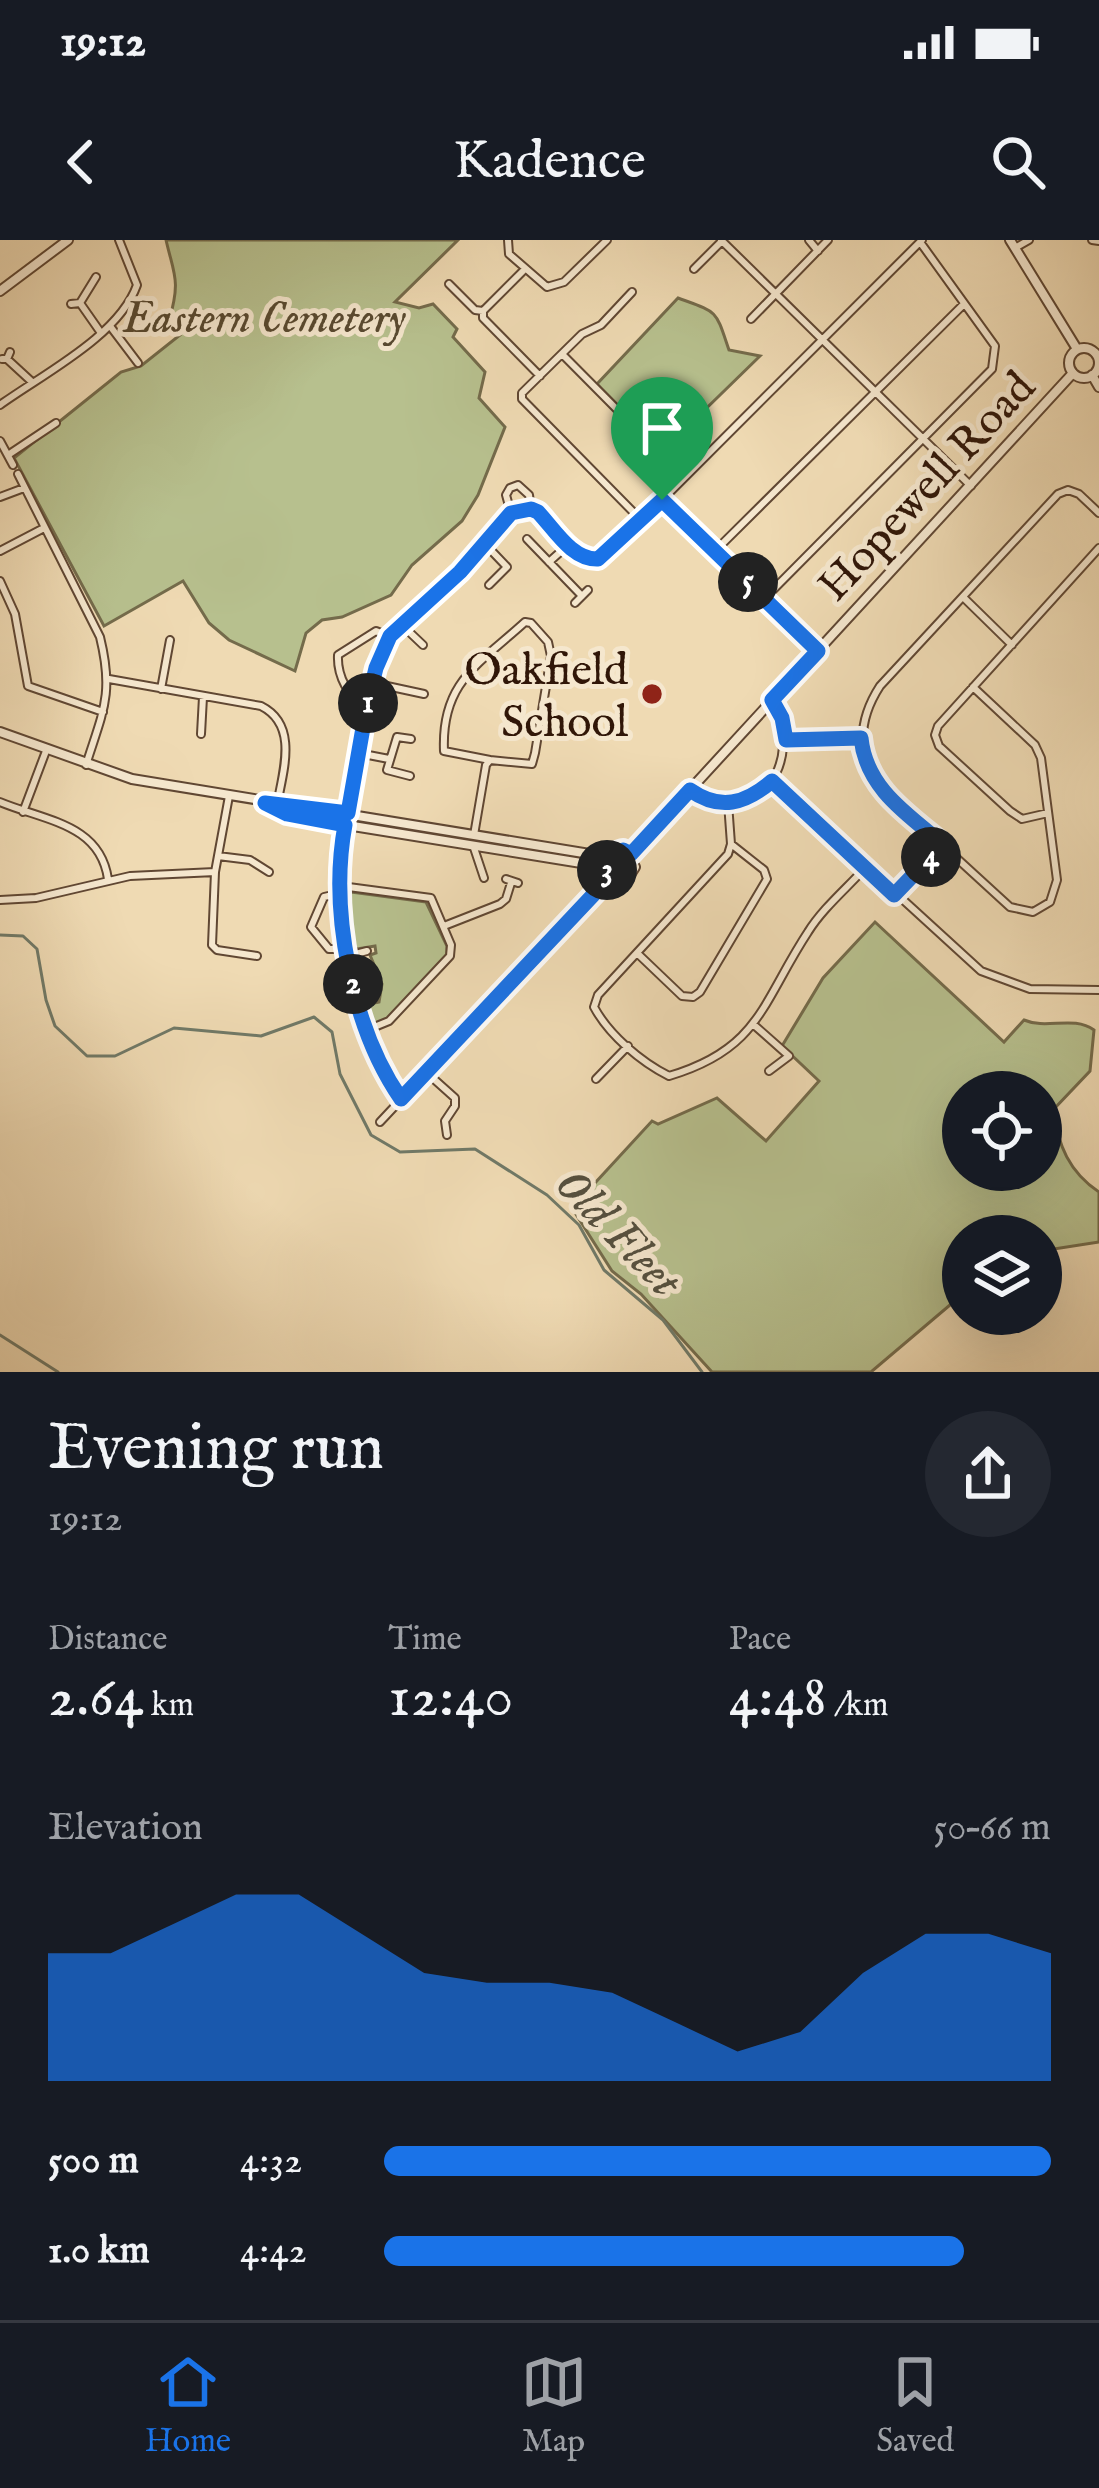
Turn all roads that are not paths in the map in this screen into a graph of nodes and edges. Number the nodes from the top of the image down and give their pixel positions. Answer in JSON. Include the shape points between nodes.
{"nodes":[{"id":1,"x":68,"y":240,"type":"edge"},
{"id":2,"x":119,"y":240,"type":"edge"},
{"id":3,"x":508,"y":240,"type":"edge"},
{"id":4,"x":607,"y":240,"type":"edge"},
{"id":5,"x":722,"y":240,"type":"edge"},
{"id":6,"x":809,"y":240,"type":"edge"},
{"id":7,"x":828,"y":240,"type":"edge"},
{"id":8,"x":1029,"y":240,"type":"edge"},
{"id":9,"x":921,"y":241,"type":"edge"},
{"id":10,"x":1013,"y":244,"type":"edge"},
{"id":11,"x":818,"y":250,"type":"junction"},
{"id":12,"x":694,"y":269,"type":"dead end"},
{"id":13,"x":524,"y":270,"type":"junction"},
{"id":14,"x":96,"y":278,"type":"dead end"},
{"id":15,"x":449,"y":284,"type":"dead end"},
{"id":16,"x":0,"y":291,"type":"edge"},
{"id":17,"x":632,"y":292,"type":"dead end"},
{"id":18,"x":776,"y":295,"type":"junction"},
{"id":19,"x":965,"y":303,"type":"junction"},
{"id":20,"x":483,"y":311,"type":"junction"},
{"id":21,"x":616,"y":311,"type":"junction"},
{"id":22,"x":624,"y":318,"type":"dead end"},
{"id":23,"x":751,"y":319,"type":"dead end"},
{"id":24,"x":110,"y":326,"type":"junction"},
{"id":25,"x":100,"y":333,"type":"junction"},
{"id":26,"x":821,"y":340,"type":"junction"},
{"id":27,"x":1096,"y":349,"type":"edge"},
{"id":28,"x":1077,"y":350,"type":"junction"},
{"id":29,"x":562,"y":354,"type":"junction"},
{"id":30,"x":6,"y":356,"type":"edge"},
{"id":31,"x":133,"y":362,"type":"dead end"},
{"id":32,"x":1073,"y":373,"type":"junction"},
{"id":33,"x":1092,"y":375,"type":"junction"},
{"id":34,"x":540,"y":376,"type":"junction"},
{"id":35,"x":32,"y":382,"type":"junction"},
{"id":36,"x":1099,"y":387,"type":"edge"},
{"id":37,"x":876,"y":394,"type":"junction"},
{"id":38,"x":0,"y":404,"type":"edge"},
{"id":39,"x":56,"y":423,"type":"dead end"},
{"id":40,"x":0,"y":441,"type":"edge"},
{"id":41,"x":924,"y":442,"type":"junction"},
{"id":42,"x":8,"y":454,"type":"junction"},
{"id":43,"x":13,"y":465,"type":"dead end"},
{"id":44,"x":17,"y":474,"type":"dead end"},
{"id":45,"x":684,"y":477,"type":"junction"},
{"id":46,"x":971,"y":486,"type":"junction"},
{"id":47,"x":24,"y":488,"type":"junction"},
{"id":48,"x":0,"y":497,"type":"edge"},
{"id":49,"x":662,"y":500,"type":"junction"},
{"id":50,"x":531,"y":509,"type":"junction"},
{"id":51,"x":511,"y":513,"type":"junction"},
{"id":52,"x":1099,"y":513,"type":"edge"},
{"id":53,"x":640,"y":520,"type":"junction"},
{"id":54,"x":44,"y":528,"type":"junction"},
{"id":55,"x":527,"y":539,"type":"dead end"},
{"id":56,"x":486,"y":545,"type":"junction"},
{"id":57,"x":568,"y":545,"type":"junction"},
{"id":58,"x":1099,"y":548,"type":"edge"},
{"id":59,"x":716,"y":550,"type":"junction"},
{"id":60,"x":0,"y":551,"type":"edge"},
{"id":61,"x":548,"y":562,"type":"junction"},
{"id":62,"x":0,"y":581,"type":"edge"},
{"id":63,"x":489,"y":586,"type":"dead end"},
{"id":64,"x":582,"y":596,"type":"dead end"},
{"id":65,"x":962,"y":596,"type":"junction"},
{"id":66,"x":764,"y":599,"type":"junction"},
{"id":67,"x":402,"y":625,"type":"junction"},
{"id":68,"x":390,"y":636,"type":"junction"},
{"id":69,"x":170,"y":640,"type":"dead end"},
{"id":70,"x":424,"y":645,"type":"dead end"},
{"id":71,"x":1012,"y":645,"type":"junction"},
{"id":72,"x":818,"y":651,"type":"junction"},
{"id":73,"x":110,"y":679,"type":"junction"},
{"id":74,"x":373,"y":683,"type":"junction"},
{"id":75,"x":973,"y":687,"type":"junction"},
{"id":76,"x":161,"y":689,"type":"junction"},
{"id":77,"x":424,"y":694,"type":"dead end"},
{"id":78,"x":203,"y":697,"type":"junction"},
{"id":79,"x":772,"y":700,"type":"junction"},
{"id":80,"x":367,"y":705,"type":"junction"},
{"id":81,"x":103,"y":712,"type":"junction"},
{"id":82,"x":0,"y":732,"type":"edge"},
{"id":83,"x":201,"y":734,"type":"dead end"},
{"id":84,"x":861,"y":738,"type":"junction"},
{"id":85,"x":411,"y":739,"type":"dead end"},
{"id":86,"x":786,"y":740,"type":"junction"},
{"id":87,"x":46,"y":751,"type":"junction"},
{"id":88,"x":358,"y":753,"type":"junction"},
{"id":89,"x":389,"y":759,"type":"junction"},
{"id":90,"x":490,"y":760,"type":"junction"},
{"id":91,"x":86,"y":765,"type":"junction"},
{"id":92,"x":410,"y":776,"type":"dead end"},
{"id":93,"x":772,"y":781,"type":"junction"},
{"id":94,"x":690,"y":790,"type":"junction"},
{"id":95,"x":229,"y":796,"type":"junction"},
{"id":96,"x":0,"y":802,"type":"edge"},
{"id":97,"x":728,"y":803,"type":"junction"},
{"id":98,"x":277,"y":806,"type":"junction"},
{"id":99,"x":23,"y":812,"type":"junction"},
{"id":100,"x":348,"y":813,"type":"junction"},
{"id":101,"x":1048,"y":814,"type":"junction"},
{"id":102,"x":345,"y":825,"type":"junction"},
{"id":103,"x":474,"y":840,"type":"junction"},
{"id":104,"x":731,"y":844,"type":"junction"},
{"id":105,"x":943,"y":844,"type":"junction"},
{"id":106,"x":631,"y":854,"type":"junction"},
{"id":107,"x":218,"y":856,"type":"junction"},
{"id":108,"x":608,"y":867,"type":"junction"},
{"id":109,"x":865,"y":868,"type":"junction"},
{"id":110,"x":215,"y":872,"type":"junction"},
{"id":111,"x":269,"y":872,"type":"dead end"},
{"id":112,"x":484,"y":878,"type":"dead end"},
{"id":113,"x":107,"y":879,"type":"junction"},
{"id":114,"x":512,"y":882,"type":"dead end"},
{"id":115,"x":341,"y":890,"type":"junction"},
{"id":116,"x":894,"y":895,"type":"junction"},
{"id":117,"x":0,"y":900,"type":"edge"},
{"id":118,"x":444,"y":926,"type":"junction"},
{"id":119,"x":367,"y":951,"type":"dead end"},
{"id":120,"x":348,"y":953,"type":"junction"},
{"id":121,"x":637,"y":953,"type":"junction"},
{"id":122,"x":257,"y":956,"type":"dead end"},
{"id":123,"x":1098,"y":989,"type":"edge"},
{"id":124,"x":754,"y":1025,"type":"junction"},
{"id":125,"x":365,"y":1030,"type":"junction"},
{"id":126,"x":628,"y":1046,"type":"junction"},
{"id":127,"x":769,"y":1071,"type":"dead end"},
{"id":128,"x":426,"y":1072,"type":"junction"},
{"id":129,"x":596,"y":1079,"type":"dead end"},
{"id":130,"x":401,"y":1099,"type":"junction"},
{"id":131,"x":380,"y":1122,"type":"dead end"},
{"id":132,"x":447,"y":1135,"type":"dead end"}],
"edges":[{"from":1,"to":16,"type":"street"},
{"from":2,"to":24,"type":"street","via":[[136,285]]},
{"from":3,"to":13,"type":"street"},
{"from":4,"to":13,"type":"street","via":[[564,282],[547,287]]},
{"from":5,"to":12,"type":"street"},
{"from":5,"to":18,"type":"street"},
{"from":6,"to":11,"type":"street"},
{"from":7,"to":11,"type":"street"},
{"from":8,"to":10,"type":"street"},
{"from":9,"to":19,"type":"street"},
{"from":9,"to":26,"type":"street"},
{"from":10,"to":28,"type":"street"},
{"from":11,"to":18,"type":"street"},
{"from":13,"to":20,"type":"street"},
{"from":14,"to":25,"type":"street","via":[[75,303]]},
{"from":15,"to":20,"type":"street"},
{"from":17,"to":21,"type":"street"},
{"from":18,"to":23,"type":"street"},
{"from":18,"to":26,"type":"street"},
{"from":19,"to":37,"type":"street"},
{"from":19,"to":41,"type":"street","via":[[995,346],[992,369]]},
{"from":20,"to":34,"type":"street"},
{"from":21,"to":22,"type":"street"},
{"from":21,"to":29,"type":"street"},
{"from":24,"to":25,"type":"street"},
{"from":24,"to":31,"type":"street"},
{"from":25,"to":35,"type":"street"},
{"from":26,"to":37,"type":"street"},
{"from":26,"to":45,"type":"street"},
{"from":27,"to":28,"type":"street"},
{"from":27,"to":33,"type":"street"},
{"from":28,"to":32,"type":"street"},
{"from":29,"to":34,"type":"street"},
{"from":29,"to":45,"type":"street"},
{"from":30,"to":35,"type":"street"},
{"from":32,"to":33,"type":"street"},
{"from":32,"to":46,"type":"street","name":"Hopewell Road"},
{"from":33,"to":36,"type":"street"},
{"from":34,"to":53,"type":"street","via":[[522,399]]},
{"from":35,"to":38,"type":"street"},
{"from":37,"to":41,"type":"street"},
{"from":37,"to":59,"type":"street"},
{"from":39,"to":42,"type":"street"},
{"from":40,"to":42,"type":"street"},
{"from":41,"to":46,"type":"street"},
{"from":41,"to":66,"type":"street"},
{"from":42,"to":43,"type":"street"},
{"from":44,"to":47,"type":"street"},
{"from":45,"to":49,"type":"street"},
{"from":46,"to":72,"type":"street","name":"Hopewell Road"},
{"from":47,"to":48,"type":"street"},
{"from":47,"to":54,"type":"street"},
{"from":49,"to":53,"type":"street"},
{"from":49,"to":59,"type":"street"},
{"from":50,"to":51,"type":"street"},
{"from":50,"to":51,"type":"street","via":[[518,485],[506,495]]},
{"from":50,"to":57,"type":"street"},
{"from":51,"to":56,"type":"street"},
{"from":52,"to":65,"type":"street","via":[[1078,494],[1058,494]]},
{"from":53,"to":57,"type":"street","via":[[598,559]]},
{"from":54,"to":60,"type":"street"},
{"from":54,"to":73,"type":"street","via":[[100,638]]},
{"from":55,"to":61,"type":"street"},
{"from":56,"to":63,"type":"street","via":[[507,567]]},
{"from":56,"to":67,"type":"street"},
{"from":57,"to":61,"type":"street"},
{"from":58,"to":71,"type":"street"},
{"from":59,"to":66,"type":"street"},
{"from":61,"to":64,"type":"street"},
{"from":62,"to":81,"type":"street","via":[[28,686]]},
{"from":65,"to":71,"type":"street"},
{"from":65,"to":84,"type":"street","via":[[880,686]]},
{"from":66,"to":72,"type":"street"},
{"from":67,"to":68,"type":"street"},
{"from":67,"to":70,"type":"street"},
{"from":68,"to":74,"type":"street"},
{"from":68,"to":80,"type":"street","via":[[376,631],[338,655],[351,697]]},
{"from":69,"to":76,"type":"street"},
{"from":71,"to":75,"type":"street"},
{"from":72,"to":79,"type":"street","name":"Hopewell Road"},
{"from":73,"to":76,"type":"street"},
{"from":73,"to":81,"type":"street"},
{"from":74,"to":77,"type":"street"},
{"from":74,"to":80,"type":"street"},
{"from":75,"to":101,"type":"street","via":[[1035,745]]},
{"from":75,"to":101,"type":"street","via":[[938,726],[939,746],[1010,812]]},
{"from":76,"to":78,"type":"street"},
{"from":78,"to":83,"type":"street"},
{"from":78,"to":98,"type":"street","via":[[261,706],[284,727]]},
{"from":79,"to":86,"type":"street"},
{"from":79,"to":94,"type":"street","name":"Hopewell Road"},
{"from":80,"to":88,"type":"street"},
{"from":81,"to":91,"type":"street"},
{"from":82,"to":87,"type":"street"},
{"from":84,"to":86,"type":"street"},
{"from":84,"to":105,"type":"street","via":[[880,788]]},
{"from":85,"to":89,"type":"street","via":[[397,736]]},
{"from":86,"to":93,"type":"street"},
{"from":87,"to":91,"type":"street"},
{"from":87,"to":99,"type":"street"},
{"from":88,"to":89,"type":"street"},
{"from":88,"to":100,"type":"street"},
{"from":89,"to":92,"type":"street","via":[[387,770]]},
{"from":90,"to":90,"type":"street","via":[[532,764],[551,656],[531,623],[458,682],[450,698],[444,751]]},
{"from":90,"to":103,"type":"street"},
{"from":91,"to":95,"type":"street"},
{"from":93,"to":97,"type":"street"},
{"from":93,"to":109,"type":"street"},
{"from":94,"to":97,"type":"street"},
{"from":94,"to":106,"type":"street","name":"Hopewell Road"},
{"from":95,"to":98,"type":"street"},
{"from":95,"to":107,"type":"street"},
{"from":96,"to":99,"type":"street"},
{"from":97,"to":104,"type":"street"},
{"from":98,"to":100,"type":"street"},
{"from":98,"to":102,"type":"street"},
{"from":99,"to":113,"type":"street","via":[[92,841]]},
{"from":100,"to":103,"type":"street"},
{"from":101,"to":105,"type":"street","via":[[1056,890],[1033,912],[1010,907]]},
{"from":102,"to":103,"type":"street"},
{"from":102,"to":115,"type":"street"},
{"from":103,"to":108,"type":"street"},
{"from":103,"to":112,"type":"street"},
{"from":104,"to":121,"type":"street"},
{"from":104,"to":121,"type":"street","via":[[767,879],[700,992],[682,996]]},
{"from":105,"to":116,"type":"street"},
{"from":106,"to":108,"type":"street","via":[[619,850]]},
{"from":106,"to":108,"type":"street","via":[[632,875],[619,880]]},
{"from":107,"to":110,"type":"street"},
{"from":107,"to":111,"type":"street"},
{"from":108,"to":128,"type":"street"},
{"from":109,"to":116,"type":"street"},
{"from":109,"to":124,"type":"street","via":[[808,931]]},
{"from":110,"to":113,"type":"street"},
{"from":110,"to":122,"type":"street","via":[[212,945]]},
{"from":113,"to":117,"type":"street"},
{"from":114,"to":118,"type":"street","via":[[500,904]]},
{"from":115,"to":118,"type":"street","via":[[426,896]]},
{"from":115,"to":120,"type":"street"},
{"from":115,"to":120,"type":"street","via":[[325,897],[311,927],[329,950]]},
{"from":116,"to":123,"type":"street","via":[[995,977],[1055,992]]},
{"from":118,"to":125,"type":"street","via":[[450,956],[389,1021]]},
{"from":119,"to":120,"type":"street"},
{"from":120,"to":125,"type":"street"},
{"from":121,"to":126,"type":"street","via":[[594,1007]]},
{"from":124,"to":126,"type":"street","via":[[699,1067],[669,1076]]},
{"from":124,"to":127,"type":"street","via":[[788,1056]]},
{"from":125,"to":130,"type":"street"},
{"from":126,"to":129,"type":"street"},
{"from":128,"to":130,"type":"street"},
{"from":128,"to":132,"type":"street","via":[[455,1098]]},
{"from":130,"to":131,"type":"street"}]}
